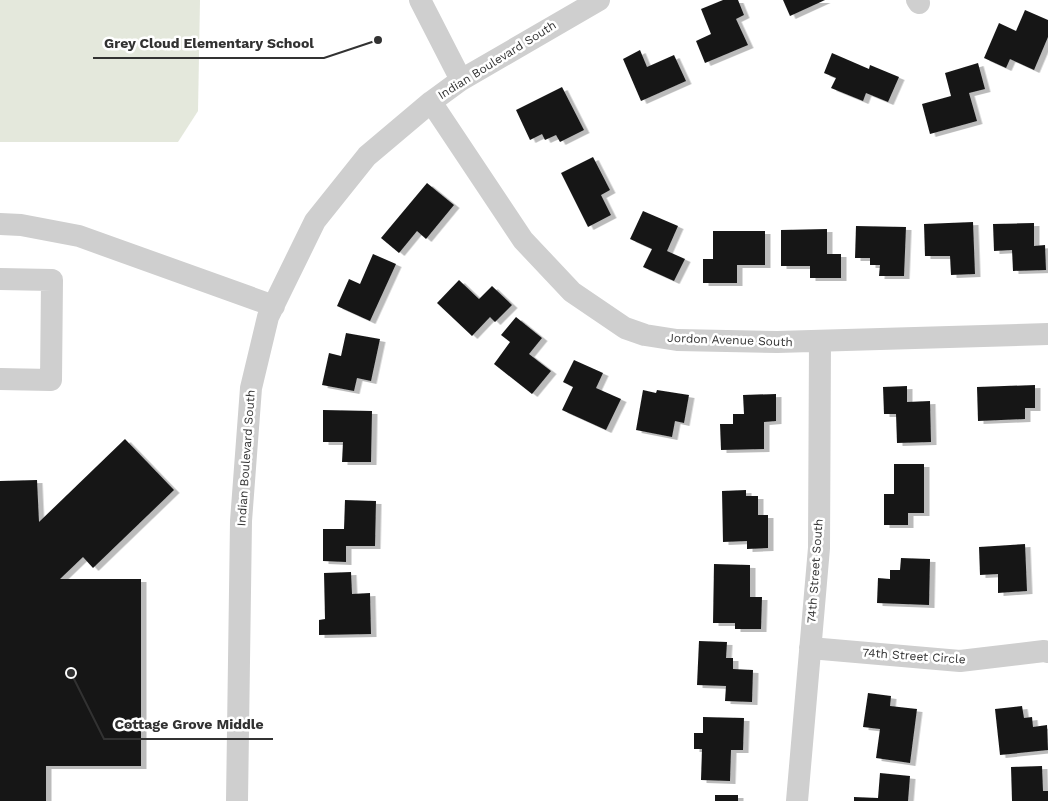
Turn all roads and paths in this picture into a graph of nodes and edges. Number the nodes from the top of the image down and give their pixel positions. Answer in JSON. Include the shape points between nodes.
{"nodes":[{"id":1,"x":420,"y":0,"type":"edge"},
{"id":2,"x":599,"y":0,"type":"edge"},
{"id":3,"x":461,"y":80,"type":"junction"},
{"id":4,"x":430,"y":102,"type":"junction"},
{"id":5,"x":0,"y":224,"type":"edge"},
{"id":6,"x":0,"y":279,"type":"edge"},
{"id":7,"x":274,"y":306,"type":"junction"},
{"id":8,"x":1048,"y":334,"type":"edge"},
{"id":9,"x":820,"y":341,"type":"junction"},
{"id":10,"x":0,"y":379,"type":"edge"},
{"id":11,"x":810,"y":648,"type":"junction"},
{"id":12,"x":1048,"y":652,"type":"edge"},
{"id":13,"x":237,"y":801,"type":"edge"},
{"id":14,"x":797,"y":801,"type":"edge"}],
"edges":[{"from":1,"to":3,"type":"street"},
{"from":2,"to":3,"type":"street","name":"Indian Boulevard South"},
{"from":3,"to":4,"type":"street","name":"Indian Boulevard South"},
{"from":4,"to":7,"type":"street","name":"Indian Boulevard South","via":[[367,156],[315,221]]},
{"from":4,"to":9,"type":"street","name":"Jordon Avenue South","via":[[523,240],[572,292],[625,328],[676,340]]},
{"from":5,"to":7,"type":"street","via":[[79,236]]},
{"from":6,"to":10,"type":"street","via":[[52,280],[52,289],[51,380]]},
{"from":7,"to":13,"type":"street","name":"Indian Boulevard South","via":[[268,317],[251,388],[241,521]]},
{"from":8,"to":9,"type":"street","name":"Jordon Avenue South"},
{"from":9,"to":11,"type":"street","name":"74th Street South","via":[[819,548]]},
{"from":11,"to":12,"type":"street","name":"74th Street Circle","via":[[960,661]]},
{"from":11,"to":14,"type":"street","name":"74th Street South"}]}
